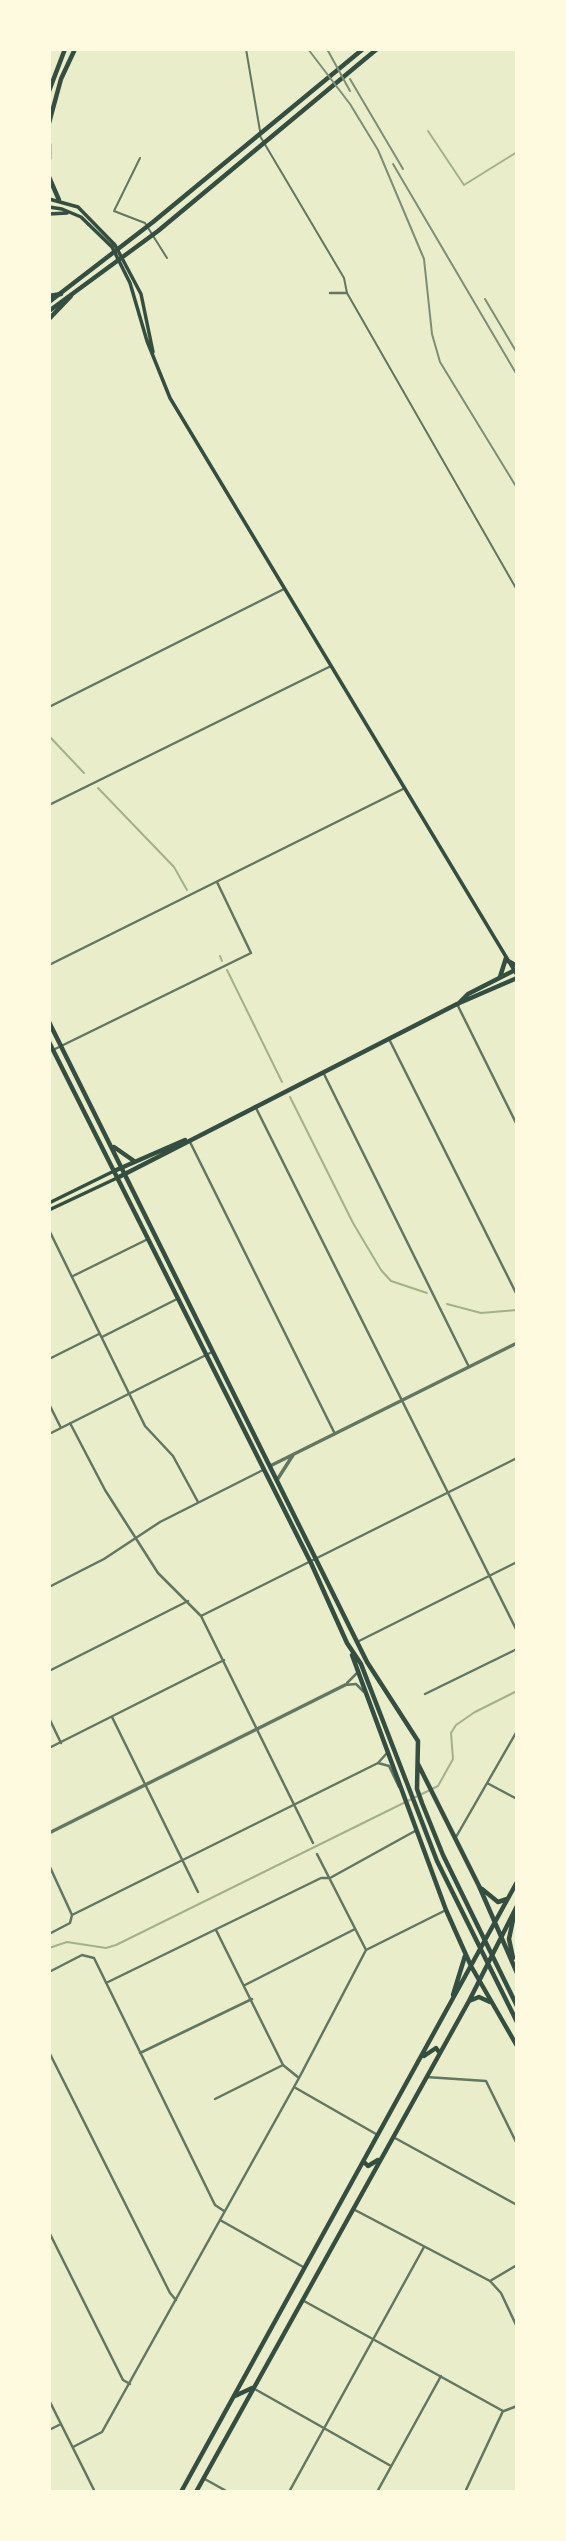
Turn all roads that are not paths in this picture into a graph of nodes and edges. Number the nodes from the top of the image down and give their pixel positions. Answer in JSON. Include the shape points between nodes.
{"nodes":[{"id":1,"x":65,"y":49,"type":"edge"},
{"id":2,"x":75,"y":49,"type":"edge"},
{"id":3,"x":246,"y":49,"type":"edge"},
{"id":4,"x":363,"y":49,"type":"edge"},
{"id":5,"x":377,"y":49,"type":"edge"},
{"id":6,"x":49,"y":91,"type":"edge"},
{"id":7,"x":49,"y":123,"type":"edge"},
{"id":8,"x":49,"y":144,"type":"edge"},
{"id":9,"x":141,"y":158,"type":"dead end"},
{"id":10,"x":49,"y":159,"type":"edge"},
{"id":11,"x":49,"y":177,"type":"edge"},
{"id":12,"x":49,"y":199,"type":"edge"},
{"id":13,"x":59,"y":200,"type":"junction"},
{"id":14,"x":49,"y":207,"type":"edge"},
{"id":15,"x":73,"y":213,"type":"junction"},
{"id":16,"x":49,"y":214,"type":"edge"},
{"id":17,"x":167,"y":258,"type":"dead end"},
{"id":18,"x":330,"y":293,"type":"dead end"},
{"id":19,"x":346,"y":293,"type":"junction"},
{"id":20,"x":61,"y":294,"type":"junction"},
{"id":21,"x":49,"y":296,"type":"edge"},
{"id":22,"x":71,"y":296,"type":"junction"},
{"id":23,"x":49,"y":302,"type":"edge"},
{"id":24,"x":49,"y":311,"type":"edge"},
{"id":25,"x":49,"y":319,"type":"edge"},
{"id":26,"x":153,"y":358,"type":"junction"},
{"id":27,"x":284,"y":589,"type":"junction"},
{"id":28,"x":517,"y":590,"type":"edge"},
{"id":29,"x":331,"y":666,"type":"junction"},
{"id":30,"x":49,"y":707,"type":"edge"},
{"id":31,"x":405,"y":788,"type":"junction"},
{"id":32,"x":49,"y":805,"type":"edge"},
{"id":33,"x":217,"y":882,"type":"junction"},
{"id":34,"x":507,"y":960,"type":"junction"},
{"id":35,"x":49,"y":965,"type":"edge"},
{"id":36,"x":516,"y":972,"type":"edge"},
{"id":37,"x":500,"y":978,"type":"junction"},
{"id":38,"x":457,"y":1004,"type":"junction"},
{"id":39,"x":50,"y":1025,"type":"edge"},
{"id":40,"x":388,"y":1039,"type":"junction"},
{"id":41,"x":49,"y":1042,"type":"edge"},
{"id":42,"x":61,"y":1046,"type":"junction"},
{"id":43,"x":53,"y":1050,"type":"junction"},
{"id":44,"x":323,"y":1072,"type":"junction"},
{"id":45,"x":255,"y":1106,"type":"junction"},
{"id":46,"x":517,"y":1125,"type":"edge"},
{"id":47,"x":189,"y":1139,"type":"junction"},
{"id":48,"x":111,"y":1144,"type":"junction"},
{"id":49,"x":134,"y":1161,"type":"junction"},
{"id":50,"x":122,"y":1166,"type":"junction"},
{"id":51,"x":114,"y":1171,"type":"junction"},
{"id":52,"x":125,"y":1173,"type":"junction"},
{"id":53,"x":117,"y":1178,"type":"junction"},
{"id":54,"x":49,"y":1203,"type":"edge"},
{"id":55,"x":49,"y":1210,"type":"edge"},
{"id":56,"x":49,"y":1230,"type":"edge"},
{"id":57,"x":148,"y":1239,"type":"junction"},
{"id":58,"x":73,"y":1276,"type":"junction"},
{"id":59,"x":184,"y":1295,"type":"junction"},
{"id":60,"x":517,"y":1295,"type":"edge"},
{"id":61,"x":178,"y":1298,"type":"junction"},
{"id":62,"x":101,"y":1336,"type":"junction"},
{"id":63,"x":517,"y":1343,"type":"edge"},
{"id":64,"x":213,"y":1352,"type":"junction"},
{"id":65,"x":206,"y":1355,"type":"junction"},
{"id":66,"x":49,"y":1359,"type":"edge"},
{"id":67,"x":469,"y":1367,"type":"junction"},
{"id":68,"x":130,"y":1394,"type":"junction"},
{"id":69,"x":403,"y":1401,"type":"junction"},
{"id":70,"x":49,"y":1404,"type":"edge"},
{"id":71,"x":71,"y":1423,"type":"junction"},
{"id":72,"x":61,"y":1428,"type":"junction"},
{"id":73,"x":49,"y":1434,"type":"edge"},
{"id":74,"x":335,"y":1434,"type":"junction"},
{"id":75,"x":294,"y":1454,"type":"junction"},
{"id":76,"x":517,"y":1458,"type":"edge"},
{"id":77,"x":270,"y":1466,"type":"junction"},
{"id":78,"x":263,"y":1470,"type":"junction"},
{"id":79,"x":277,"y":1480,"type":"junction"},
{"id":80,"x":448,"y":1492,"type":"junction"},
{"id":81,"x":198,"y":1503,"type":"junction"},
{"id":82,"x":135,"y":1538,"type":"junction"},
{"id":83,"x":314,"y":1560,"type":"junction"},
{"id":84,"x":517,"y":1562,"type":"edge"},
{"id":85,"x":490,"y":1576,"type":"junction"},
{"id":86,"x":49,"y":1587,"type":"edge"},
{"id":87,"x":188,"y":1601,"type":"junction"},
{"id":88,"x":201,"y":1616,"type":"junction"},
{"id":89,"x":517,"y":1631,"type":"edge"},
{"id":90,"x":357,"y":1642,"type":"junction"},
{"id":91,"x":347,"y":1643,"type":"junction"},
{"id":92,"x":517,"y":1649,"type":"edge"},
{"id":93,"x":224,"y":1660,"type":"junction"},
{"id":94,"x":49,"y":1671,"type":"edge"},
{"id":95,"x":359,"y":1671,"type":"junction"},
{"id":96,"x":345,"y":1685,"type":"junction"},
{"id":97,"x":425,"y":1694,"type":"dead end"},
{"id":98,"x":112,"y":1717,"type":"junction"},
{"id":99,"x":49,"y":1718,"type":"edge"},
{"id":100,"x":379,"y":1723,"type":"junction"},
{"id":101,"x":256,"y":1729,"type":"junction"},
{"id":102,"x":517,"y":1731,"type":"edge"},
{"id":103,"x":61,"y":1743,"type":"junction"},
{"id":104,"x":49,"y":1748,"type":"edge"},
{"id":105,"x":389,"y":1751,"type":"junction"},
{"id":106,"x":378,"y":1763,"type":"junction"},
{"id":107,"x":418,"y":1763,"type":"junction"},
{"id":108,"x":487,"y":1783,"type":"junction"},
{"id":109,"x":145,"y":1785,"type":"junction"},
{"id":110,"x":402,"y":1794,"type":"junction"},
{"id":111,"x":517,"y":1799,"type":"edge"},
{"id":112,"x":294,"y":1806,"type":"junction"},
{"id":113,"x":415,"y":1831,"type":"junction"},
{"id":114,"x":49,"y":1833,"type":"edge"},
{"id":115,"x":456,"y":1838,"type":"junction"},
{"id":116,"x":313,"y":1843,"type":"dead end"},
{"id":117,"x":317,"y":1853,"type":"dead end"},
{"id":118,"x":182,"y":1861,"type":"junction"},
{"id":119,"x":49,"y":1865,"type":"edge"},
{"id":120,"x":330,"y":1878,"type":"junction"},
{"id":121,"x":517,"y":1882,"type":"edge"},
{"id":122,"x":479,"y":1886,"type":"junction"},
{"id":123,"x":198,"y":1892,"type":"dead end"},
{"id":124,"x":508,"y":1899,"type":"junction"},
{"id":125,"x":516,"y":1907,"type":"edge"},
{"id":126,"x":446,"y":1910,"type":"junction"},
{"id":127,"x":72,"y":1914,"type":"junction"},
{"id":128,"x":495,"y":1923,"type":"junction"},
{"id":129,"x":355,"y":1929,"type":"junction"},
{"id":130,"x":216,"y":1930,"type":"junction"},
{"id":131,"x":49,"y":1934,"type":"edge"},
{"id":132,"x":501,"y":1937,"type":"junction"},
{"id":133,"x":366,"y":1950,"type":"junction"},
{"id":134,"x":464,"y":1951,"type":"junction"},
{"id":135,"x":471,"y":1966,"type":"junction"},
{"id":136,"x":516,"y":1967,"type":"edge"},
{"id":137,"x":49,"y":1972,"type":"edge"},
{"id":138,"x":479,"y":1980,"type":"junction"},
{"id":139,"x":106,"y":1983,"type":"junction"},
{"id":140,"x":245,"y":1985,"type":"junction"},
{"id":141,"x":252,"y":1999,"type":"junction"},
{"id":142,"x":468,"y":2001,"type":"junction"},
{"id":143,"x":491,"y":2002,"type":"junction"},
{"id":144,"x":450,"y":2006,"type":"junction"},
{"id":145,"x":517,"y":2006,"type":"edge"},
{"id":146,"x":517,"y":2022,"type":"edge"},
{"id":147,"x":517,"y":2046,"type":"edge"},
{"id":148,"x":49,"y":2052,"type":"edge"},
{"id":149,"x":439,"y":2052,"type":"junction"},
{"id":150,"x":140,"y":2053,"type":"junction"},
{"id":151,"x":421,"y":2059,"type":"junction"},
{"id":152,"x":283,"y":2064,"type":"junction"},
{"id":153,"x":425,"y":2076,"type":"junction"},
{"id":154,"x":299,"y":2078,"type":"junction"},
{"id":155,"x":294,"y":2087,"type":"junction"},
{"id":156,"x":215,"y":2099,"type":"dead end"},
{"id":157,"x":378,"y":2135,"type":"junction"},
{"id":158,"x":392,"y":2136,"type":"junction"},
{"id":159,"x":517,"y":2144,"type":"edge"},
{"id":160,"x":379,"y":2160,"type":"junction"},
{"id":161,"x":364,"y":2162,"type":"junction"},
{"id":162,"x":356,"y":2176,"type":"junction"},
{"id":163,"x":369,"y":2178,"type":"junction"},
{"id":164,"x":517,"y":2205,"type":"edge"},
{"id":165,"x":352,"y":2208,"type":"junction"},
{"id":166,"x":224,"y":2211,"type":"junction"},
{"id":167,"x":220,"y":2220,"type":"junction"},
{"id":168,"x":49,"y":2231,"type":"edge"},
{"id":169,"x":320,"y":2242,"type":"junction"},
{"id":170,"x":330,"y":2247,"type":"junction"},
{"id":171,"x":424,"y":2247,"type":"junction"},
{"id":172,"x":517,"y":2265,"type":"edge"},
{"id":173,"x":305,"y":2269,"type":"junction"},
{"id":174,"x":490,"y":2281,"type":"junction"},
{"id":175,"x":176,"y":2300,"type":"junction"},
{"id":176,"x":302,"y":2300,"type":"junction"},
{"id":177,"x":517,"y":2327,"type":"edge"},
{"id":178,"x":374,"y":2340,"type":"junction"},
{"id":179,"x":442,"y":2376,"type":"junction"},
{"id":180,"x":130,"y":2384,"type":"junction"},
{"id":181,"x":253,"y":2388,"type":"junction"},
{"id":182,"x":235,"y":2396,"type":"junction"},
{"id":183,"x":49,"y":2400,"type":"edge"},
{"id":184,"x":517,"y":2406,"type":"edge"},
{"id":185,"x":503,"y":2411,"type":"junction"},
{"id":186,"x":61,"y":2424,"type":"junction"},
{"id":187,"x":324,"y":2428,"type":"junction"},
{"id":188,"x":49,"y":2430,"type":"edge"},
{"id":189,"x":221,"y":2444,"type":"junction"},
{"id":190,"x":207,"y":2445,"type":"junction"},
{"id":191,"x":73,"y":2447,"type":"junction"},
{"id":192,"x":391,"y":2466,"type":"junction"},
{"id":193,"x":203,"y":2478,"type":"junction"},
{"id":194,"x":95,"y":2492,"type":"edge"},
{"id":195,"x":181,"y":2492,"type":"edge"},
{"id":196,"x":195,"y":2492,"type":"edge"},
{"id":197,"x":228,"y":2492,"type":"edge"},
{"id":198,"x":289,"y":2492,"type":"edge"},
{"id":199,"x":377,"y":2492,"type":"edge"},
{"id":200,"x":465,"y":2492,"type":"edge"}],
"edges":[{"from":1,"to":6,"type":"main road"},
{"from":2,"to":7,"type":"main road"},
{"from":3,"to":19,"type":"lane","via":[[261,140],[344,278]]},
{"from":4,"to":20,"type":"main road"},
{"from":5,"to":22,"type":"main road","via":[[158,231]]},
{"from":8,"to":10,"type":"main road"},
{"from":9,"to":17,"type":"lane","via":[[114,211],[145,223]]},
{"from":11,"to":13,"type":"main road"},
{"from":12,"to":13,"type":"main road"},
{"from":13,"to":26,"type":"main road","via":[[78,207],[115,245],[141,294]]},
{"from":14,"to":15,"type":"main road"},
{"from":15,"to":16,"type":"main road"},
{"from":15,"to":26,"type":"main road","via":[[112,247],[130,283]]},
{"from":18,"to":19,"type":"street"},
{"from":19,"to":28,"type":"lane"},
{"from":20,"to":21,"type":"main road"},
{"from":20,"to":23,"type":"main road"},
{"from":22,"to":24,"type":"main road"},
{"from":22,"to":25,"type":"main road"},
{"from":26,"to":27,"type":"main road","via":[[170,398]]},
{"from":27,"to":29,"type":"main road"},
{"from":27,"to":30,"type":"street"},
{"from":29,"to":31,"type":"main road"},
{"from":29,"to":32,"type":"street"},
{"from":31,"to":33,"type":"street"},
{"from":31,"to":34,"type":"main road"},
{"from":33,"to":35,"type":"street"},
{"from":33,"to":42,"type":"street","via":[[251,953]]},
{"from":34,"to":36,"type":"main road"},
{"from":34,"to":37,"type":"main road"},
{"from":36,"to":37,"type":"main road"},
{"from":36,"to":38,"type":"main road"},
{"from":37,"to":38,"type":"main road"},
{"from":38,"to":40,"type":"main road"},
{"from":38,"to":46,"type":"street"},
{"from":39,"to":42,"type":"main road"},
{"from":40,"to":44,"type":"main road"},
{"from":40,"to":60,"type":"street"},
{"from":41,"to":43,"type":"main road"},
{"from":42,"to":43,"type":"street"},
{"from":42,"to":48,"type":"main road"},
{"from":43,"to":51,"type":"main road"},
{"from":44,"to":45,"type":"main road"},
{"from":44,"to":67,"type":"street"},
{"from":45,"to":47,"type":"main road"},
{"from":45,"to":69,"type":"street"},
{"from":47,"to":49,"type":"main road"},
{"from":47,"to":52,"type":"main road"},
{"from":47,"to":74,"type":"street"},
{"from":48,"to":49,"type":"main road"},
{"from":48,"to":50,"type":"main road"},
{"from":49,"to":50,"type":"main road"},
{"from":50,"to":51,"type":"main road"},
{"from":50,"to":52,"type":"main road"},
{"from":51,"to":53,"type":"main road"},
{"from":51,"to":54,"type":"main road"},
{"from":52,"to":53,"type":"main road"},
{"from":52,"to":59,"type":"main road"},
{"from":53,"to":55,"type":"main road"},
{"from":53,"to":57,"type":"main road"},
{"from":56,"to":58,"type":"street"},
{"from":57,"to":58,"type":"street"},
{"from":57,"to":61,"type":"main road"},
{"from":58,"to":62,"type":"street"},
{"from":59,"to":61,"type":"street"},
{"from":59,"to":64,"type":"main road"},
{"from":61,"to":62,"type":"street"},
{"from":61,"to":65,"type":"main road"},
{"from":62,"to":66,"type":"street"},
{"from":62,"to":68,"type":"street"},
{"from":63,"to":67,"type":"street"},
{"from":64,"to":65,"type":"street"},
{"from":64,"to":77,"type":"main road"},
{"from":65,"to":68,"type":"street"},
{"from":65,"to":78,"type":"main road"},
{"from":67,"to":69,"type":"street"},
{"from":68,"to":71,"type":"street"},
{"from":68,"to":81,"type":"street","via":[[145,1426],[173,1456]]},
{"from":69,"to":74,"type":"street"},
{"from":69,"to":80,"type":"street"},
{"from":70,"to":72,"type":"street"},
{"from":71,"to":72,"type":"street"},
{"from":71,"to":82,"type":"street","via":[[92,1468]]},
{"from":72,"to":73,"type":"street"},
{"from":74,"to":75,"type":"street"},
{"from":75,"to":77,"type":"street"},
{"from":75,"to":79,"type":"street"},
{"from":76,"to":80,"type":"street"},
{"from":77,"to":78,"type":"main road"},
{"from":77,"to":79,"type":"main road"},
{"from":78,"to":81,"type":"street"},
{"from":78,"to":83,"type":"main road"},
{"from":79,"to":83,"type":"main road"},
{"from":80,"to":83,"type":"street"},
{"from":80,"to":85,"type":"street"},
{"from":81,"to":82,"type":"street"},
{"from":82,"to":86,"type":"street"},
{"from":82,"to":87,"type":"street","via":[[158,1573]]},
{"from":83,"to":88,"type":"street"},
{"from":83,"to":90,"type":"main road"},
{"from":83,"to":91,"type":"main road"},
{"from":84,"to":85,"type":"street"},
{"from":85,"to":89,"type":"street"},
{"from":85,"to":90,"type":"street"},
{"from":87,"to":88,"type":"street"},
{"from":87,"to":94,"type":"street"},
{"from":88,"to":93,"type":"street"},
{"from":90,"to":107,"type":"main road","via":[[418,1741]]},
{"from":91,"to":95,"type":"main road"},
{"from":91,"to":146,"type":"main road","via":[[360,1664],[445,1878]]},
{"from":92,"to":97,"type":"street"},
{"from":93,"to":98,"type":"street"},
{"from":93,"to":101,"type":"street"},
{"from":95,"to":96,"type":"street"},
{"from":95,"to":100,"type":"main road"},
{"from":96,"to":100,"type":"street","via":[[359,1685]]},
{"from":96,"to":101,"type":"street"},
{"from":98,"to":103,"type":"street"},
{"from":98,"to":109,"type":"street"},
{"from":99,"to":103,"type":"street"},
{"from":100,"to":105,"type":"main road"},
{"from":101,"to":109,"type":"street"},
{"from":101,"to":112,"type":"street"},
{"from":102,"to":108,"type":"street"},
{"from":103,"to":104,"type":"street"},
{"from":105,"to":106,"type":"street"},
{"from":105,"to":110,"type":"main road"},
{"from":106,"to":110,"type":"street","via":[[389,1766]]},
{"from":106,"to":112,"type":"street"},
{"from":107,"to":115,"type":"main road"},
{"from":107,"to":145,"type":"main road","via":[[417,1789],[443,1855]]},
{"from":108,"to":111,"type":"street"},
{"from":108,"to":115,"type":"street"},
{"from":109,"to":114,"type":"street"},
{"from":109,"to":118,"type":"street"},
{"from":110,"to":113,"type":"main road"},
{"from":112,"to":116,"type":"street"},
{"from":112,"to":118,"type":"street"},
{"from":113,"to":120,"type":"street"},
{"from":113,"to":126,"type":"main road"},
{"from":115,"to":122,"type":"main road"},
{"from":117,"to":120,"type":"street"},
{"from":118,"to":123,"type":"street"},
{"from":118,"to":127,"type":"street"},
{"from":119,"to":127,"type":"street"},
{"from":120,"to":129,"type":"street"},
{"from":120,"to":130,"type":"street","via":[[321,1878]]},
{"from":121,"to":124,"type":"main road"},
{"from":122,"to":124,"type":"main road","via":[[498,1902]]},
{"from":122,"to":128,"type":"main road"},
{"from":124,"to":128,"type":"main road"},
{"from":125,"to":132,"type":"main road"},
{"from":125,"to":136,"type":"main road","via":[[509,1939]]},
{"from":126,"to":133,"type":"street"},
{"from":126,"to":134,"type":"main road"},
{"from":127,"to":131,"type":"street","via":[[70,1923]]},
{"from":128,"to":132,"type":"main road"},
{"from":128,"to":135,"type":"main road"},
{"from":129,"to":133,"type":"street"},
{"from":129,"to":140,"type":"street"},
{"from":130,"to":139,"type":"street"},
{"from":130,"to":140,"type":"street"},
{"from":132,"to":136,"type":"main road"},
{"from":132,"to":138,"type":"main road"},
{"from":133,"to":154,"type":"street"},
{"from":134,"to":135,"type":"main road"},
{"from":134,"to":144,"type":"main road"},
{"from":135,"to":138,"type":"main road"},
{"from":135,"to":144,"type":"main road"},
{"from":137,"to":139,"type":"street","via":[[82,1955],[94,1958]]},
{"from":138,"to":142,"type":"main road"},
{"from":138,"to":143,"type":"main road"},
{"from":139,"to":150,"type":"street"},
{"from":140,"to":141,"type":"street"},
{"from":141,"to":150,"type":"street"},
{"from":141,"to":152,"type":"street"},
{"from":142,"to":143,"type":"main road","via":[[479,1997]]},
{"from":142,"to":149,"type":"main road"},
{"from":143,"to":147,"type":"main road"},
{"from":144,"to":151,"type":"main road"},
{"from":148,"to":175,"type":"street"},
{"from":149,"to":151,"type":"main road","via":[[434,2049]]},
{"from":149,"to":153,"type":"main road"},
{"from":150,"to":166,"type":"street","via":[[215,2205]]},
{"from":151,"to":157,"type":"main road"},
{"from":152,"to":154,"type":"street"},
{"from":152,"to":156,"type":"street"},
{"from":153,"to":158,"type":"main road"},
{"from":153,"to":159,"type":"street","via":[[486,2081]]},
{"from":154,"to":155,"type":"street"},
{"from":155,"to":157,"type":"street"},
{"from":155,"to":166,"type":"street"},
{"from":157,"to":161,"type":"main road"},
{"from":158,"to":160,"type":"main road"},
{"from":158,"to":164,"type":"street"},
{"from":160,"to":161,"type":"main road","via":[[368,2166]]},
{"from":160,"to":163,"type":"main road"},
{"from":161,"to":162,"type":"main road"},
{"from":162,"to":163,"type":"main road","via":[[363,2172]]},
{"from":162,"to":169,"type":"main road"},
{"from":163,"to":165,"type":"main road"},
{"from":165,"to":170,"type":"main road"},
{"from":165,"to":171,"type":"street"},
{"from":166,"to":167,"type":"street"},
{"from":167,"to":173,"type":"street"},
{"from":167,"to":175,"type":"street"},
{"from":168,"to":180,"type":"street","via":[[123,2380]]},
{"from":169,"to":170,"type":"main road"},
{"from":169,"to":173,"type":"main road"},
{"from":170,"to":176,"type":"main road"},
{"from":171,"to":174,"type":"street"},
{"from":171,"to":178,"type":"street"},
{"from":172,"to":174,"type":"street"},
{"from":173,"to":182,"type":"main road"},
{"from":174,"to":177,"type":"street"},
{"from":175,"to":180,"type":"street"},
{"from":176,"to":178,"type":"street"},
{"from":176,"to":181,"type":"main road"},
{"from":178,"to":179,"type":"street"},
{"from":178,"to":187,"type":"street"},
{"from":179,"to":185,"type":"street"},
{"from":179,"to":192,"type":"street"},
{"from":180,"to":191,"type":"street","via":[[102,2432]]},
{"from":181,"to":182,"type":"main road"},
{"from":181,"to":187,"type":"street"},
{"from":181,"to":189,"type":"main road"},
{"from":182,"to":190,"type":"main road"},
{"from":183,"to":186,"type":"street"},
{"from":184,"to":185,"type":"street"},
{"from":185,"to":200,"type":"street"},
{"from":186,"to":188,"type":"street"},
{"from":186,"to":191,"type":"street"},
{"from":187,"to":192,"type":"street"},
{"from":187,"to":198,"type":"street"},
{"from":189,"to":190,"type":"main road"},
{"from":189,"to":193,"type":"main road"},
{"from":190,"to":195,"type":"main road"},
{"from":191,"to":194,"type":"street"},
{"from":192,"to":199,"type":"street"},
{"from":193,"to":196,"type":"main road"},
{"from":193,"to":197,"type":"street"}]}
